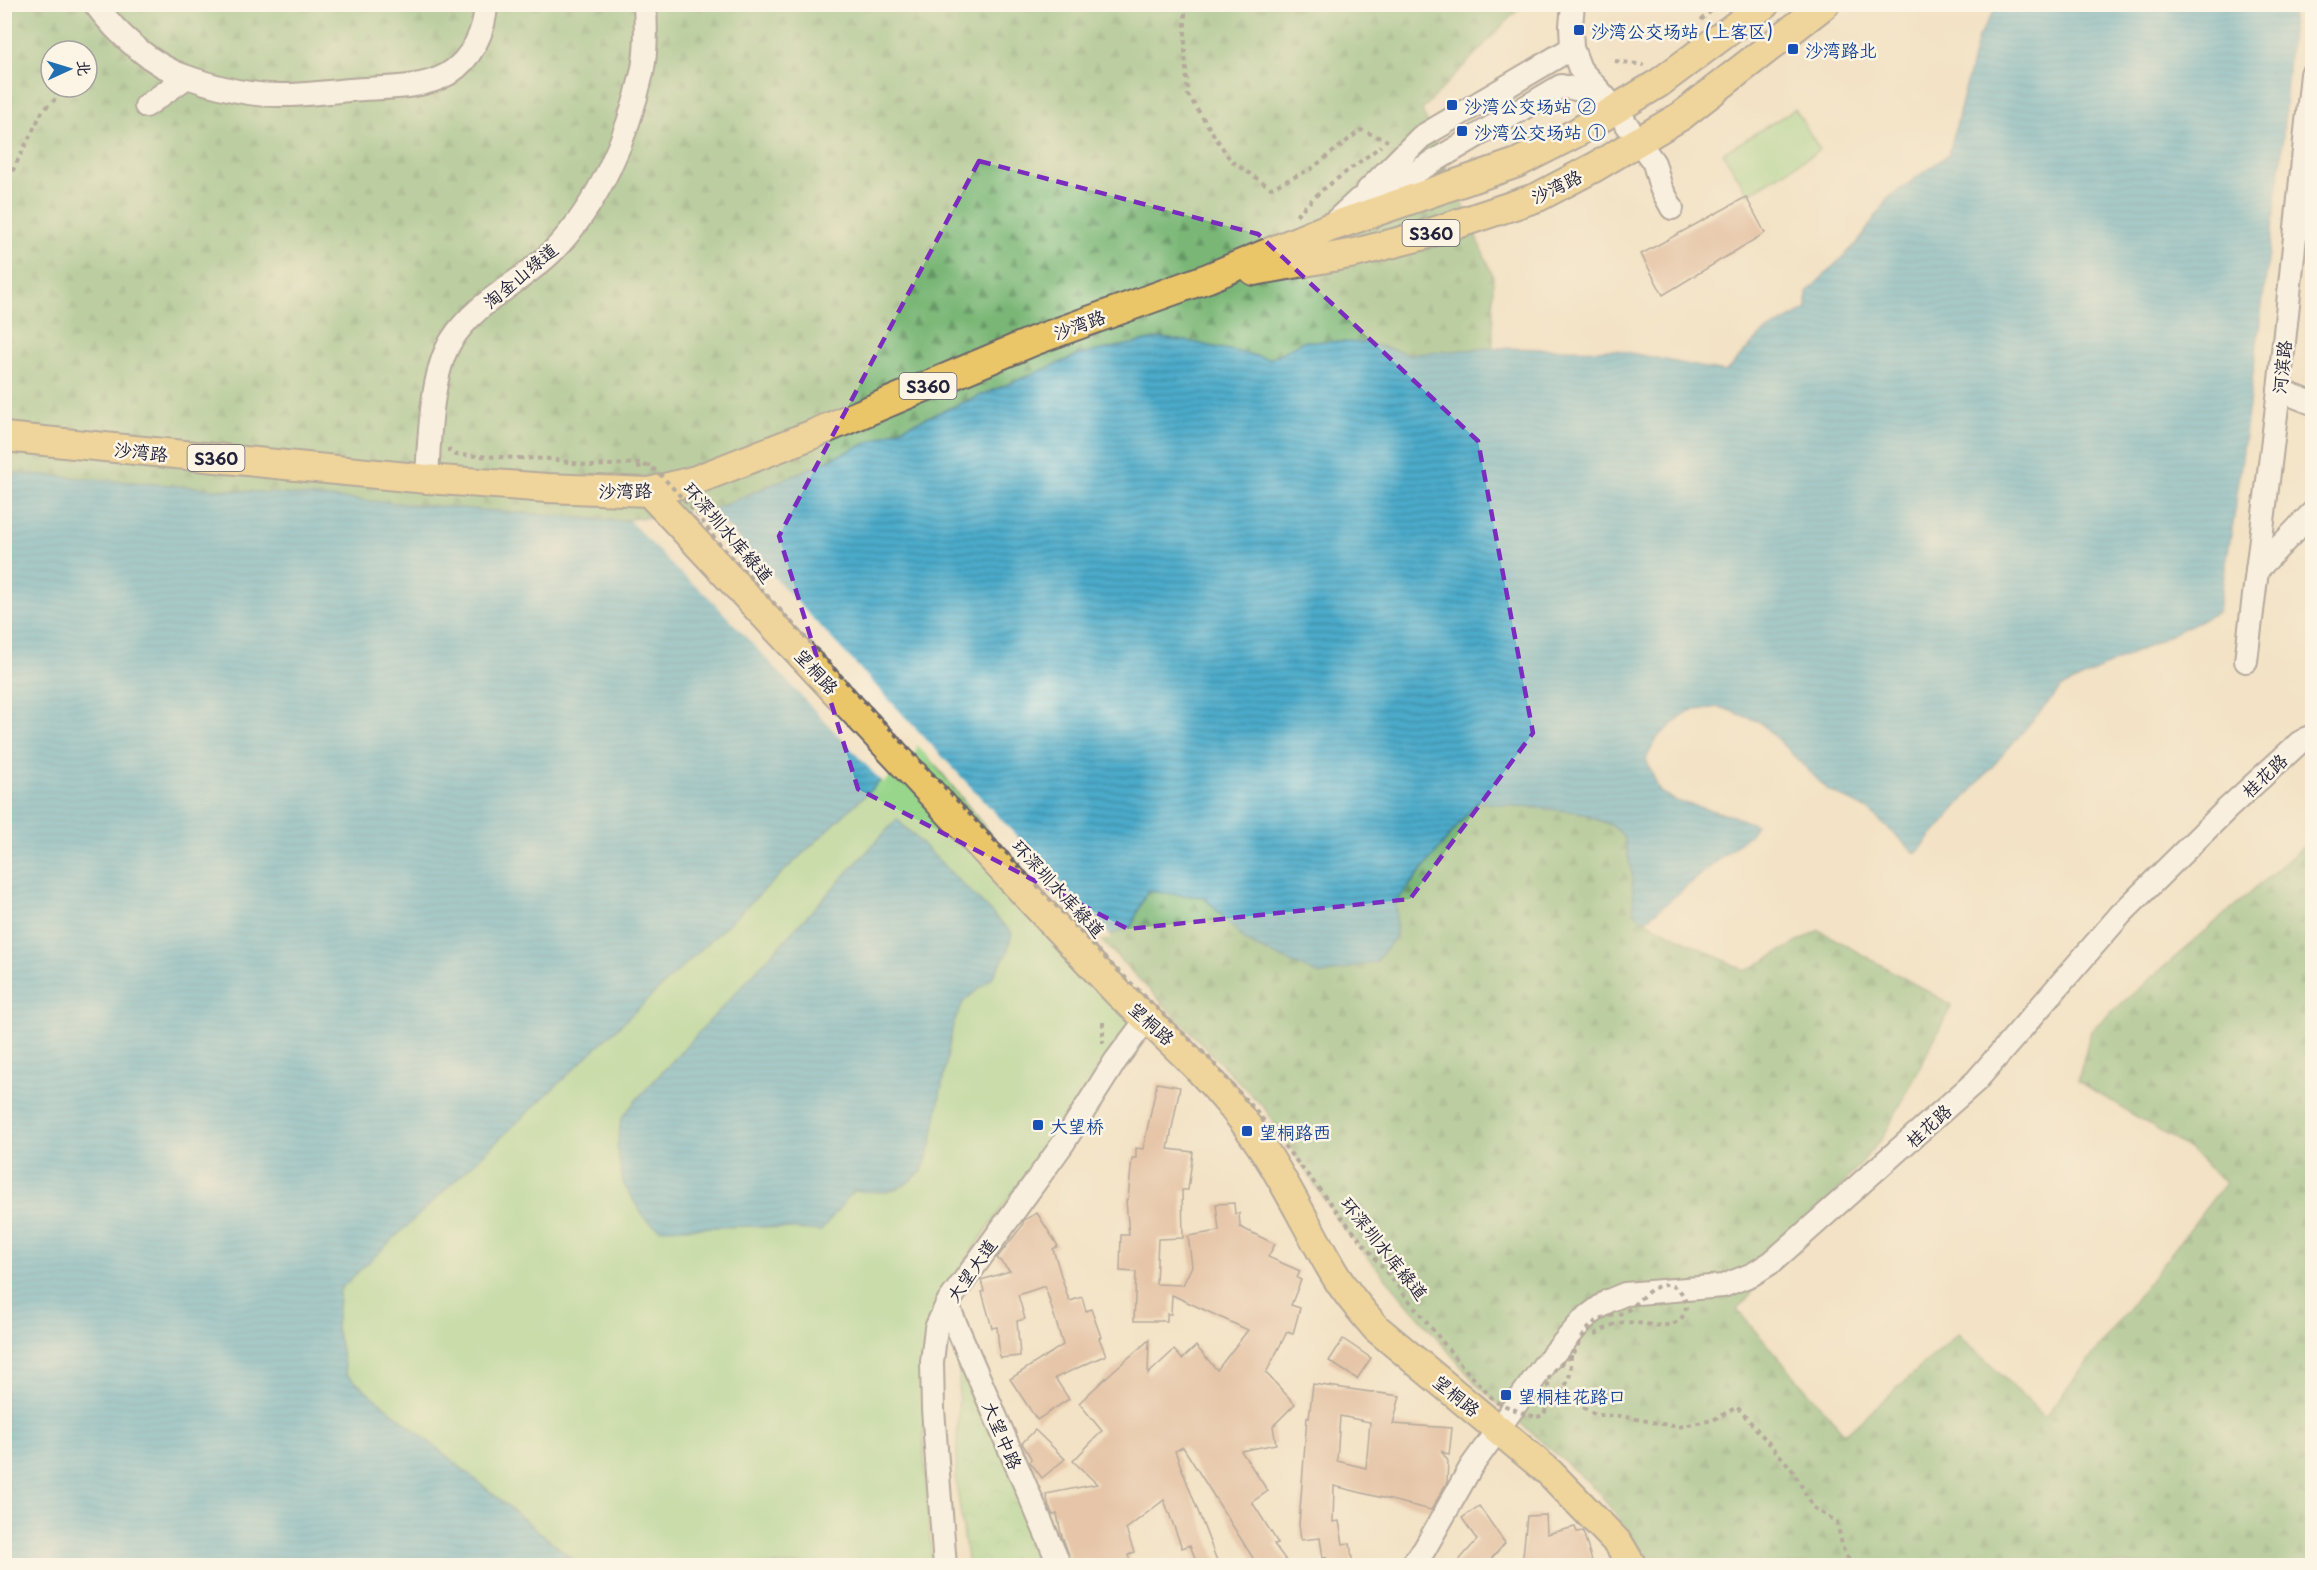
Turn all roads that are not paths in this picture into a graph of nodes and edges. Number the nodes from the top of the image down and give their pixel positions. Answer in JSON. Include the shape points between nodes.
{"nodes":[{"id":1,"x":95,"y":4,"type":"edge"},
{"id":2,"x":486,"y":4,"type":"edge"},
{"id":3,"x":645,"y":4,"type":"edge"},
{"id":4,"x":1573,"y":4,"type":"edge"},
{"id":5,"x":1765,"y":4,"type":"edge"},
{"id":6,"x":1825,"y":4,"type":"edge"},
{"id":7,"x":1572,"y":48,"type":"junction"},
{"id":8,"x":2313,"y":74,"type":"edge"},
{"id":9,"x":187,"y":77,"type":"junction"},
{"id":10,"x":146,"y":106,"type":"dead end"},
{"id":11,"x":1615,"y":108,"type":"junction"},
{"id":12,"x":1639,"y":142,"type":"junction"},
{"id":13,"x":1358,"y":200,"type":"junction"},
{"id":14,"x":1411,"y":200,"type":"junction"},
{"id":15,"x":1672,"y":208,"type":"dead end"},
{"id":16,"x":1328,"y":228,"type":"junction"},
{"id":17,"x":1421,"y":236,"type":"junction"},
{"id":18,"x":1208,"y":278,"type":"junction"},
{"id":19,"x":2279,"y":390,"type":"junction"},
{"id":20,"x":2313,"y":403,"type":"edge"},
{"id":21,"x":4,"y":437,"type":"edge"},
{"id":22,"x":427,"y":479,"type":"junction"},
{"id":23,"x":649,"y":492,"type":"junction"},
{"id":24,"x":2313,"y":513,"type":"edge"},
{"id":25,"x":2257,"y":570,"type":"junction"},
{"id":26,"x":2246,"y":660,"type":"dead end"},
{"id":27,"x":2313,"y":736,"type":"edge"},
{"id":28,"x":1146,"y":1020,"type":"junction"},
{"id":29,"x":947,"y":1304,"type":"junction"},
{"id":30,"x":1499,"y":1430,"type":"junction"},
{"id":31,"x":945,"y":1566,"type":"edge"},
{"id":32,"x":1060,"y":1566,"type":"edge"},
{"id":33,"x":1411,"y":1566,"type":"edge"},
{"id":34,"x":1632,"y":1566,"type":"edge"}],
"edges":[{"from":1,"to":9,"type":"street","via":[[143,54]]},
{"from":2,"to":9,"type":"street","via":[[486,19],[478,41],[465,60],[448,74],[426,83],[284,95],[250,93]]},
{"from":3,"to":22,"type":"street","name":"淘金山绿道","via":[[642,71],[634,103],[605,176],[588,206],[553,251],[464,322],[450,343],[440,368],[431,421]]},
{"from":4,"to":7,"type":"street"},
{"from":5,"to":11,"type":"main road","name":"沙湾路","number":"S360","via":[[1673,74]]},
{"from":6,"to":12,"type":"main road","name":"沙湾路","number":"S360","via":[[1681,116]]},
{"from":7,"to":11,"type":"street","via":[[1580,69]]},
{"from":7,"to":13,"type":"street","via":[[1421,137]]},
{"from":8,"to":19,"type":"street","name":"河滨路"},
{"from":9,"to":10,"type":"street"},
{"from":11,"to":12,"type":"street"},
{"from":11,"to":13,"type":"street","via":[[1580,90],[1561,86],[1404,179]]},
{"from":11,"to":14,"type":"main road","name":"沙湾路","number":"S360","via":[[1517,163]]},
{"from":12,"to":15,"type":"street","via":[[1654,163]]},
{"from":12,"to":17,"type":"main road","name":"沙湾路","number":"S360","via":[[1538,197]]},
{"from":13,"to":16,"type":"street"},
{"from":14,"to":16,"type":"main road","name":"沙湾路","number":"S360"},
{"from":14,"to":17,"type":"main road"},
{"from":16,"to":18,"type":"main road","name":"沙湾路","number":"S360"},
{"from":17,"to":18,"type":"main road","name":"沙湾路","number":"S360","via":[[1333,257]]},
{"from":18,"to":23,"type":"main road","name":"沙湾路","number":"S360","via":[[1036,340],[696,480]]},
{"from":19,"to":20,"type":"street"},
{"from":19,"to":25,"type":"street","name":"河滨路"},
{"from":21,"to":22,"type":"main road","name":"沙湾路","number":"S360"},
{"from":22,"to":23,"type":"main road","name":"沙湾路","number":"S360"},
{"from":23,"to":28,"type":"main road","name":"望桐路","via":[[703,533]]},
{"from":24,"to":25,"type":"street"},
{"from":25,"to":26,"type":"street","name":"河滨路"},
{"from":27,"to":30,"type":"street","name":"桂花路","via":[[2299,743],[2227,809],[2121,914],[1976,1081],[1772,1262],[1723,1286],[1625,1294],[1608,1301],[1584,1319],[1558,1347]]},
{"from":28,"to":29,"type":"street","name":"大望大道"},
{"from":28,"to":30,"type":"main road","name":"望桐路","via":[[1220,1091],[1261,1146],[1332,1270],[1376,1328]]},
{"from":29,"to":31,"type":"street","name":"大望大道","via":[[936,1328],[932,1362]]},
{"from":29,"to":32,"type":"street","name":"大望中路"},
{"from":30,"to":33,"type":"street","name":"桂花路","via":[[1471,1467]]},
{"from":30,"to":34,"type":"main road","name":"望桐路","via":[[1549,1472],[1619,1544]]}]}
